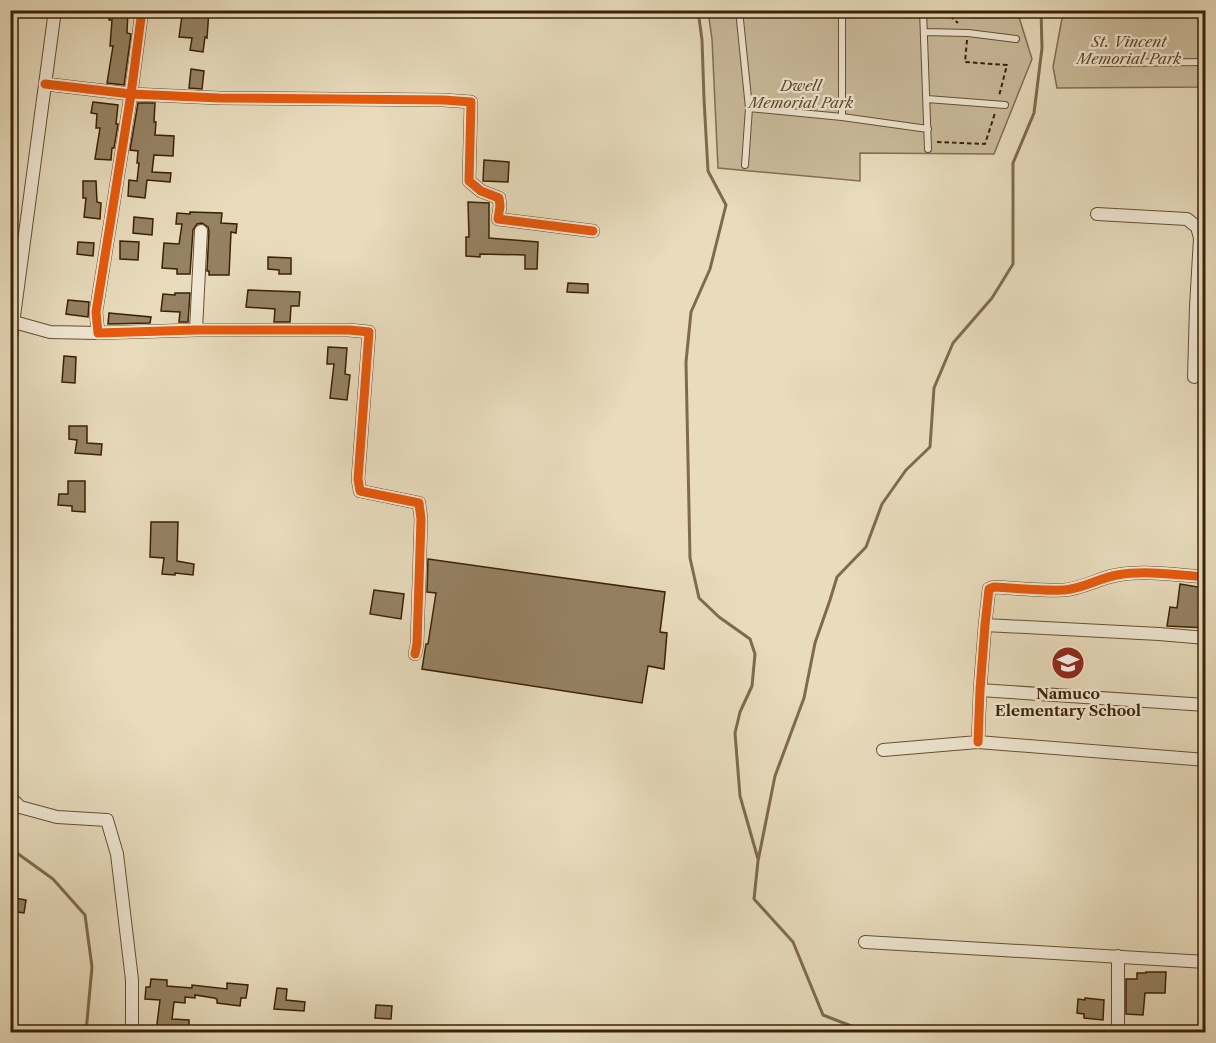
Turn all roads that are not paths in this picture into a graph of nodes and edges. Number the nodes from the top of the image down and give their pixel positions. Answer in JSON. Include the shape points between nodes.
{"nodes":[{"id":1,"x":55,"y":10,"type":"edge"},
{"id":2,"x":142,"y":10,"type":"edge"},
{"id":3,"x":739,"y":10,"type":"edge"},
{"id":4,"x":842,"y":10,"type":"edge"},
{"id":5,"x":923,"y":10,"type":"edge"},
{"id":6,"x":924,"y":32,"type":"junction"},
{"id":7,"x":1016,"y":39,"type":"dead end"},
{"id":8,"x":1206,"y":62,"type":"edge"},
{"id":9,"x":1102,"y":63,"type":"dead end"},
{"id":10,"x":45,"y":84,"type":"junction"},
{"id":11,"x":131,"y":94,"type":"junction"},
{"id":12,"x":927,"y":99,"type":"junction"},
{"id":13,"x":1005,"y":105,"type":"dead end"},
{"id":14,"x":749,"y":108,"type":"junction"},
{"id":15,"x":842,"y":117,"type":"junction"},
{"id":16,"x":928,"y":129,"type":"junction"},
{"id":17,"x":928,"y":146,"type":"road end"},
{"id":18,"x":746,"y":165,"type":"dead end"},
{"id":19,"x":1096,"y":214,"type":"dead end"},
{"id":20,"x":201,"y":231,"type":"dead end"},
{"id":21,"x":593,"y":231,"type":"dead end"},
{"id":22,"x":1201,"y":307,"type":"edge"},
{"id":23,"x":14,"y":322,"type":"junction"},
{"id":24,"x":196,"y":330,"type":"junction"},
{"id":25,"x":98,"y":333,"type":"junction"},
{"id":26,"x":10,"y":346,"type":"edge"},
{"id":27,"x":1194,"y":377,"type":"dead end"},
{"id":28,"x":1206,"y":577,"type":"edge"},
{"id":29,"x":985,"y":625,"type":"junction"},
{"id":30,"x":1206,"y":638,"type":"edge"},
{"id":31,"x":415,"y":654,"type":"dead end"},
{"id":32,"x":980,"y":690,"type":"junction"},
{"id":33,"x":1206,"y":705,"type":"edge"},
{"id":34,"x":978,"y":742,"type":"junction"},
{"id":35,"x":883,"y":750,"type":"dead end"},
{"id":36,"x":1206,"y":760,"type":"edge"},
{"id":37,"x":10,"y":797,"type":"edge"},
{"id":38,"x":865,"y":942,"type":"dead end"},
{"id":39,"x":1118,"y":957,"type":"junction"},
{"id":40,"x":1206,"y":962,"type":"edge"},
{"id":41,"x":132,"y":1032,"type":"edge"},
{"id":42,"x":1118,"y":1032,"type":"edge"}],
"edges":[{"from":1,"to":10,"type":"street"},
{"from":2,"to":11,"type":"street"},
{"from":3,"to":14,"type":"lane"},
{"from":4,"to":15,"type":"lane"},
{"from":5,"to":6,"type":"lane"},
{"from":6,"to":7,"type":"lane"},
{"from":6,"to":12,"type":"lane"},
{"from":8,"to":9,"type":"lane"},
{"from":10,"to":11,"type":"street"},
{"from":10,"to":23,"type":"street"},
{"from":11,"to":21,"type":"street","via":[[471,102],[470,181],[481,191],[499,198],[498,219]]},
{"from":11,"to":25,"type":"street","via":[[96,312]]},
{"from":12,"to":13,"type":"lane"},
{"from":12,"to":16,"type":"lane"},
{"from":14,"to":15,"type":"lane"},
{"from":14,"to":18,"type":"lane"},
{"from":15,"to":16,"type":"lane"},
{"from":16,"to":17,"type":"lane"},
{"from":19,"to":22,"type":"street","via":[[1187,219],[1197,227]]},
{"from":20,"to":24,"type":"street"},
{"from":22,"to":27,"type":"street"},
{"from":23,"to":25,"type":"street","via":[[50,332]]},
{"from":23,"to":26,"type":"street"},
{"from":24,"to":25,"type":"street"},
{"from":24,"to":31,"type":"street","via":[[369,333],[358,479],[360,491],[418,503],[421,519]]},
{"from":28,"to":29,"type":"street","via":[[1130,573],[1065,590],[989,589]]},
{"from":29,"to":30,"type":"street"},
{"from":29,"to":32,"type":"street"},
{"from":32,"to":33,"type":"street"},
{"from":32,"to":34,"type":"street"},
{"from":34,"to":35,"type":"street"},
{"from":34,"to":36,"type":"street"},
{"from":37,"to":41,"type":"street","via":[[20,807],[57,817],[107,820],[117,854],[132,980]]},
{"from":38,"to":39,"type":"street"},
{"from":39,"to":40,"type":"street"},
{"from":39,"to":42,"type":"street"}]}
